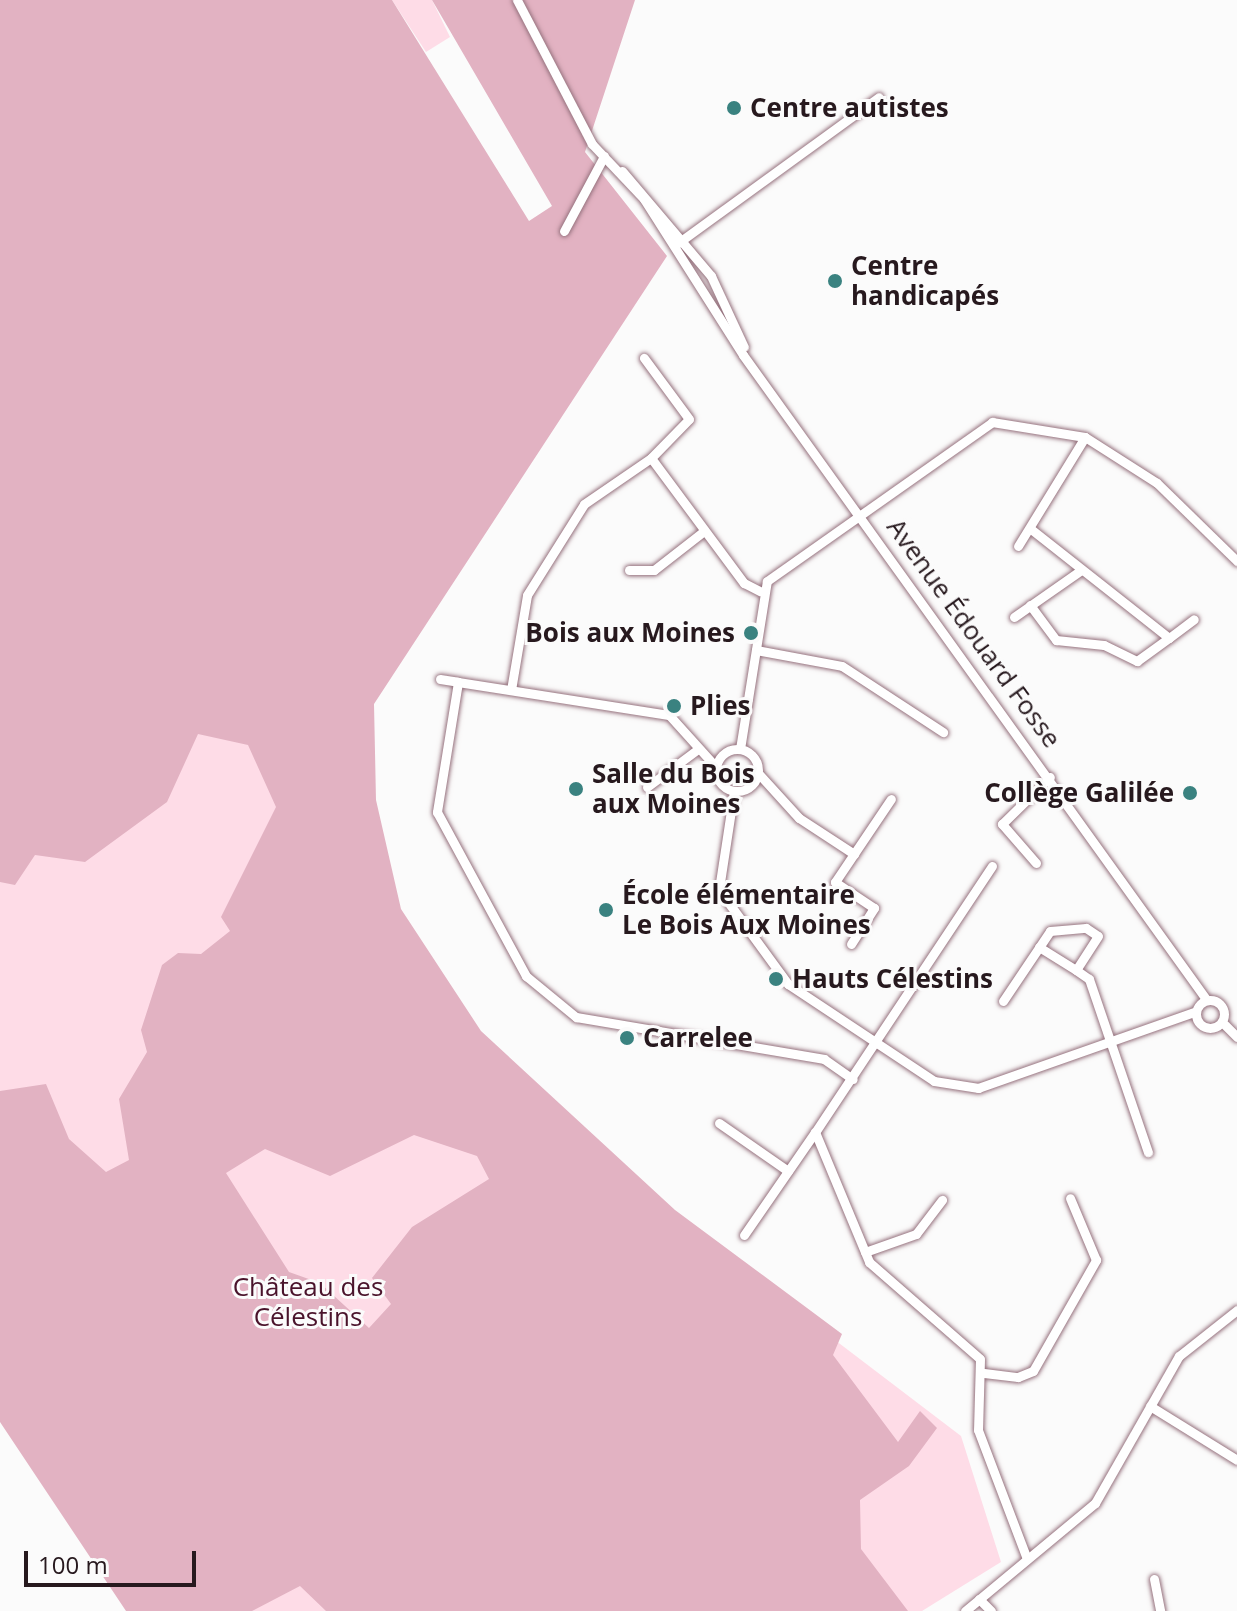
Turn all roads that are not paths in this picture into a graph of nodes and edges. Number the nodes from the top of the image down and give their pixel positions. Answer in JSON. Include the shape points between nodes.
{"nodes":[{"id":1,"x":517,"y":0,"type":"edge"},
{"id":2,"x":879,"y":97,"type":"dead end"},
{"id":3,"x":604,"y":158,"type":"junction"},
{"id":4,"x":564,"y":231,"type":"dead end"},
{"id":5,"x":677,"y":244,"type":"junction"},
{"id":6,"x":644,"y":358,"type":"dead end"},
{"id":7,"x":1085,"y":437,"type":"junction"},
{"id":8,"x":651,"y":458,"type":"junction"},
{"id":9,"x":861,"y":514,"type":"junction"},
{"id":10,"x":1031,"y":529,"type":"junction"},
{"id":11,"x":704,"y":531,"type":"junction"},
{"id":12,"x":1018,"y":546,"type":"dead end"},
{"id":13,"x":1237,"y":561,"type":"edge"},
{"id":14,"x":629,"y":570,"type":"dead end"},
{"id":15,"x":1081,"y":570,"type":"junction"},
{"id":16,"x":760,"y":591,"type":"junction"},
{"id":17,"x":1030,"y":605,"type":"junction"},
{"id":18,"x":1014,"y":617,"type":"dead end"},
{"id":19,"x":1194,"y":619,"type":"dead end"},
{"id":20,"x":1169,"y":638,"type":"junction"},
{"id":21,"x":756,"y":650,"type":"junction"},
{"id":22,"x":440,"y":679,"type":"dead end"},
{"id":23,"x":458,"y":682,"type":"junction"},
{"id":24,"x":511,"y":690,"type":"junction"},
{"id":25,"x":943,"y":732,"type":"dead end"},
{"id":26,"x":698,"y":749,"type":"junction"},
{"id":27,"x":740,"y":749,"type":"junction"},
{"id":28,"x":716,"y":767,"type":"junction"},
{"id":29,"x":758,"y":773,"type":"junction"},
{"id":30,"x":1050,"y":777,"type":"junction"},
{"id":31,"x":647,"y":787,"type":"dead end"},
{"id":32,"x":734,"y":791,"type":"junction"},
{"id":33,"x":891,"y":799,"type":"dead end"},
{"id":34,"x":854,"y":854,"type":"junction"},
{"id":35,"x":1036,"y":863,"type":"dead end"},
{"id":36,"x":992,"y":866,"type":"dead end"},
{"id":37,"x":851,"y":944,"type":"dead end"},
{"id":38,"x":1039,"y":947,"type":"junction"},
{"id":39,"x":1076,"y":970,"type":"junction"},
{"id":40,"x":1206,"y":999,"type":"junction"},
{"id":41,"x":1003,"y":1001,"type":"dead end"},
{"id":42,"x":1194,"y":1012,"type":"junction"},
{"id":43,"x":1225,"y":1025,"type":"junction"},
{"id":44,"x":1237,"y":1037,"type":"edge"},
{"id":45,"x":1109,"y":1040,"type":"junction"},
{"id":46,"x":875,"y":1042,"type":"junction"},
{"id":47,"x":853,"y":1079,"type":"junction"},
{"id":48,"x":719,"y":1123,"type":"dead end"},
{"id":49,"x":815,"y":1132,"type":"junction"},
{"id":50,"x":1148,"y":1152,"type":"dead end"},
{"id":51,"x":788,"y":1171,"type":"junction"},
{"id":52,"x":1070,"y":1198,"type":"dead end"},
{"id":53,"x":942,"y":1200,"type":"dead end"},
{"id":54,"x":744,"y":1235,"type":"dead end"},
{"id":55,"x":865,"y":1252,"type":"junction"},
{"id":56,"x":1237,"y":1310,"type":"edge"},
{"id":57,"x":984,"y":1373,"type":"junction"},
{"id":58,"x":1150,"y":1406,"type":"junction"},
{"id":59,"x":1237,"y":1460,"type":"edge"},
{"id":60,"x":1027,"y":1559,"type":"junction"},
{"id":61,"x":1154,"y":1579,"type":"dead end"},
{"id":62,"x":979,"y":1599,"type":"junction"},
{"id":63,"x":965,"y":1611,"type":"edge"},
{"id":64,"x":991,"y":1611,"type":"edge"},
{"id":65,"x":1160,"y":1611,"type":"edge"}],
"edges":[{"from":1,"to":3,"type":"street","name":"Avenue Édouard Fosse","via":[[576,117]]},
{"from":2,"to":5,"type":"street"},
{"from":3,"to":4,"type":"street"},
{"from":3,"to":5,"type":"street","name":"Avenue Édouard Fosse","via":[[664,222]]},
{"from":5,"to":9,"type":"street","name":"Avenue Édouard Fosse","via":[[711,276],[758,373]]},
{"from":6,"to":8,"type":"street","via":[[689,419]]},
{"from":7,"to":9,"type":"street","via":[[992,422]]},
{"from":7,"to":10,"type":"street"},
{"from":7,"to":13,"type":"street","via":[[1157,483]]},
{"from":8,"to":11,"type":"street"},
{"from":8,"to":24,"type":"street","via":[[584,504],[527,595]]},
{"from":9,"to":16,"type":"street"},
{"from":9,"to":30,"type":"street","name":"Avenue Édouard Fosse"},
{"from":10,"to":12,"type":"street"},
{"from":10,"to":15,"type":"street"},
{"from":11,"to":14,"type":"street","via":[[654,570]]},
{"from":11,"to":16,"type":"street","via":[[744,583]]},
{"from":15,"to":17,"type":"street"},
{"from":15,"to":20,"type":"street"},
{"from":16,"to":21,"type":"street"},
{"from":17,"to":18,"type":"street"},
{"from":17,"to":20,"type":"street","via":[[1056,640],[1104,645],[1137,661]]},
{"from":19,"to":20,"type":"street"},
{"from":21,"to":25,"type":"street","via":[[842,666]]},
{"from":21,"to":27,"type":"street"},
{"from":22,"to":23,"type":"street"},
{"from":23,"to":24,"type":"street"},
{"from":23,"to":47,"type":"street","via":[[437,812],[526,976],[576,1017],[824,1059]]},
{"from":24,"to":26,"type":"street","via":[[669,715]]},
{"from":26,"to":28,"type":"street"},
{"from":26,"to":31,"type":"street"},
{"from":27,"to":28,"type":"street","via":[[722,756]]},
{"from":27,"to":29,"type":"street","via":[[752,755]]},
{"from":28,"to":32,"type":"street","via":[[722,785]]},
{"from":29,"to":32,"type":"street","via":[[752,785]]},
{"from":29,"to":34,"type":"street","via":[[799,818]]},
{"from":30,"to":35,"type":"street","via":[[1002,824]]},
{"from":30,"to":40,"type":"street","name":"Avenue Édouard Fosse"},
{"from":32,"to":46,"type":"street","via":[[721,892],[788,984]]},
{"from":33,"to":34,"type":"street"},
{"from":34,"to":37,"type":"street","via":[[835,882],[874,908]]},
{"from":36,"to":46,"type":"street"},
{"from":38,"to":39,"type":"street"},
{"from":38,"to":39,"type":"street","via":[[1050,931],[1086,928],[1098,936]]},
{"from":38,"to":41,"type":"street"},
{"from":39,"to":45,"type":"street","via":[[1089,979]]},
{"from":40,"to":42,"type":"street"},
{"from":40,"to":43,"type":"street","name":"Avenue Édouard Fosse","via":[[1223,1012]]},
{"from":42,"to":43,"type":"street","via":[[1213,1028]]},
{"from":42,"to":45,"type":"street"},
{"from":43,"to":44,"type":"street"},
{"from":45,"to":46,"type":"street","via":[[978,1088],[934,1081]]},
{"from":45,"to":50,"type":"street"},
{"from":46,"to":47,"type":"street"},
{"from":47,"to":49,"type":"street"},
{"from":48,"to":51,"type":"street"},
{"from":49,"to":51,"type":"street"},
{"from":49,"to":55,"type":"street"},
{"from":51,"to":54,"type":"street"},
{"from":52,"to":57,"type":"street","via":[[1096,1260],[1033,1371],[1018,1377]]},
{"from":53,"to":55,"type":"street","via":[[916,1234]]},
{"from":55,"to":57,"type":"street","via":[[973,1347]]},
{"from":56,"to":58,"type":"street","via":[[1179,1356]]},
{"from":57,"to":60,"type":"street","via":[[978,1430]]},
{"from":58,"to":59,"type":"street"},
{"from":58,"to":60,"type":"street","via":[[1095,1503]]},
{"from":60,"to":62,"type":"street"},
{"from":61,"to":65,"type":"street"},
{"from":62,"to":63,"type":"street"},
{"from":62,"to":64,"type":"street"}]}
